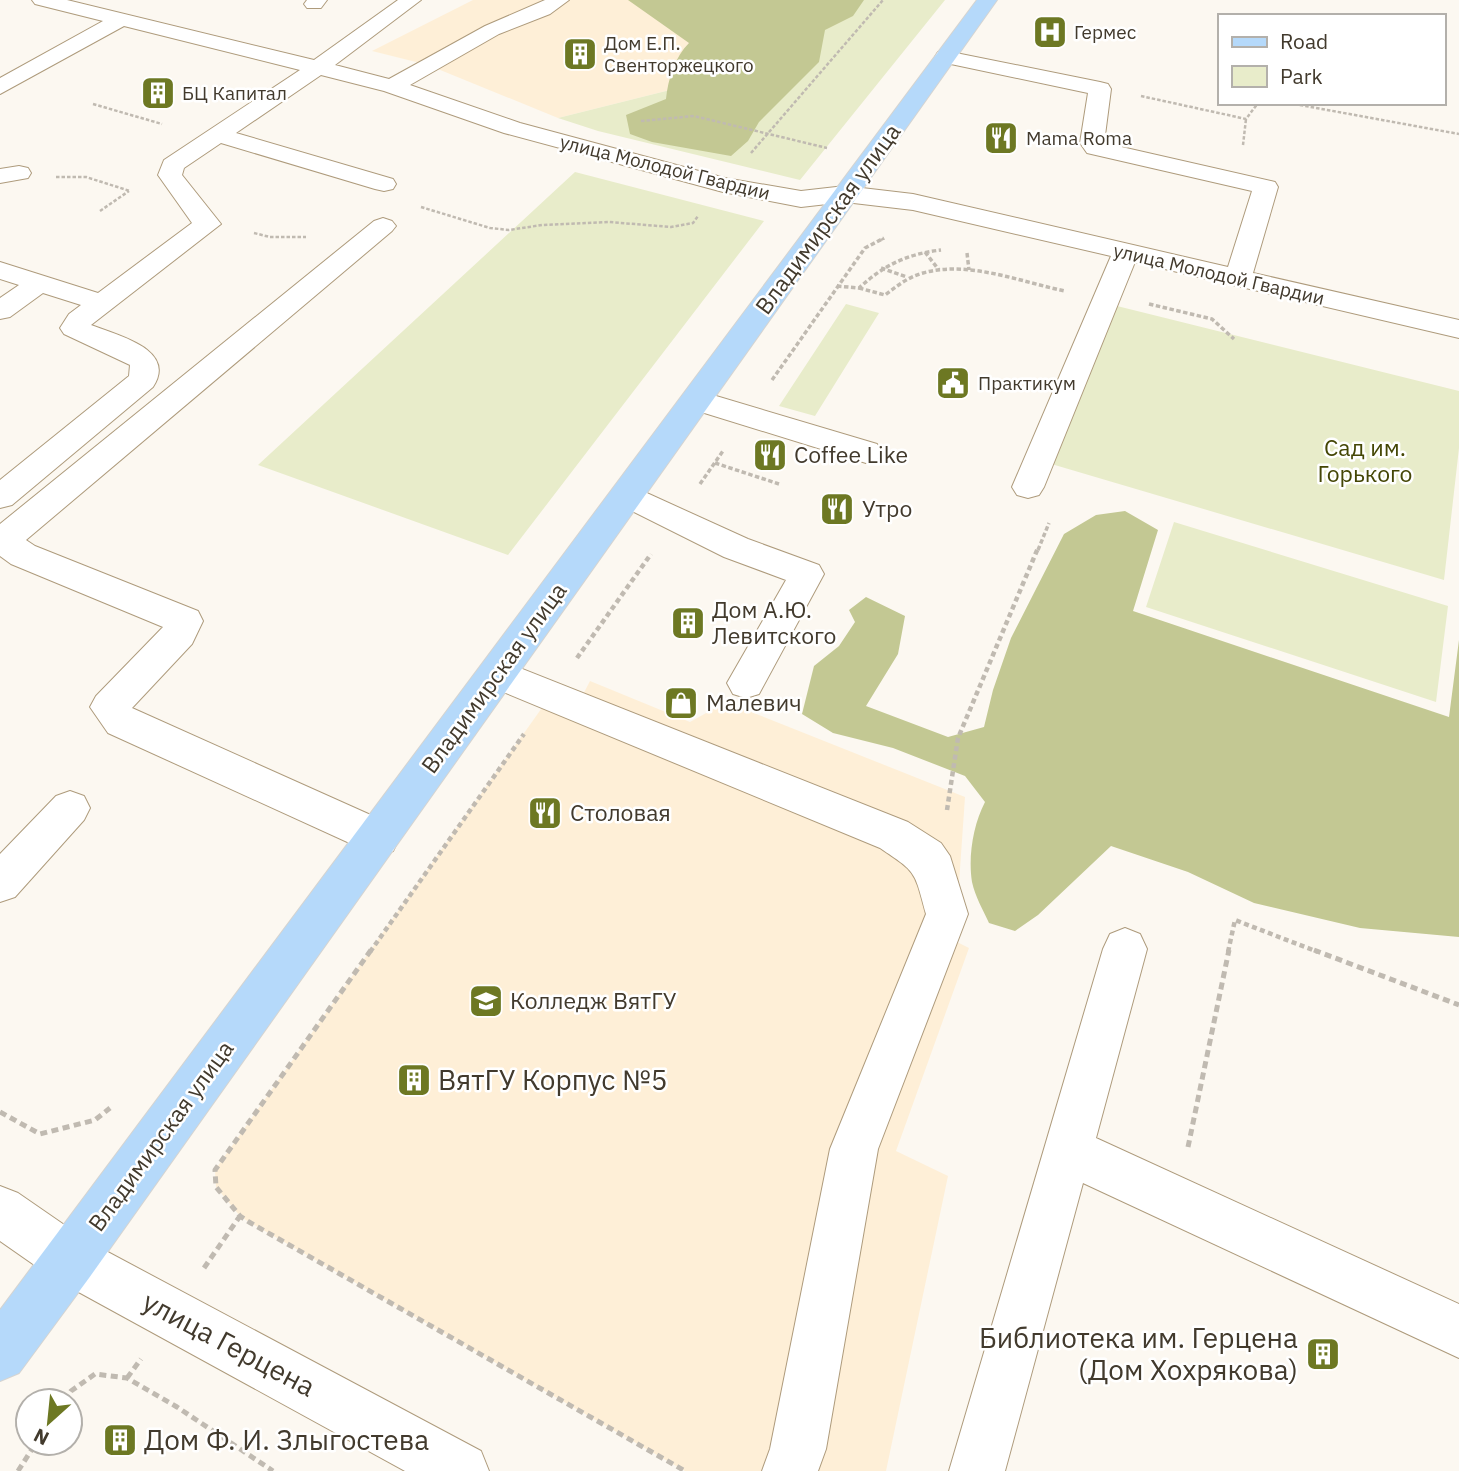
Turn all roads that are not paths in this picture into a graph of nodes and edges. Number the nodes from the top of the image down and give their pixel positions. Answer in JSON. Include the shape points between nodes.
{"nodes":[{"id":1,"x":42,"y":0,"type":"edge"},
{"id":2,"x":411,"y":0,"type":"edge"},
{"id":3,"x":559,"y":0,"type":"edge"},
{"id":4,"x":987,"y":0,"type":"edge"},
{"id":5,"x":87,"y":5,"type":"edge"},
{"id":6,"x":120,"y":20,"type":"junction"},
{"id":7,"x":946,"y":57,"type":"junction"},
{"id":8,"x":316,"y":69,"type":"junction"},
{"id":9,"x":392,"y":86,"type":"junction"},
{"id":10,"x":0,"y":87,"type":"edge"},
{"id":11,"x":218,"y":135,"type":"junction"},
{"id":12,"x":384,"y":184,"type":"dead end"},
{"id":13,"x":845,"y":194,"type":"junction"},
{"id":14,"x":383,"y":226,"type":"dead end"},
{"id":15,"x":1125,"y":253,"type":"junction"},
{"id":16,"x":0,"y":270,"type":"edge"},
{"id":17,"x":1238,"y":279,"type":"junction"},
{"id":18,"x":40,"y":283,"type":"junction"},
{"id":19,"x":101,"y":303,"type":"junction"},
{"id":20,"x":0,"y":311,"type":"edge"},
{"id":21,"x":1459,"y":329,"type":"edge"},
{"id":22,"x":696,"y":400,"type":"junction"},
{"id":23,"x":866,"y":453,"type":"dead end"},
{"id":24,"x":1028,"y":487,"type":"road end"},
{"id":25,"x":627,"y":495,"type":"junction"},
{"id":26,"x":0,"y":497,"type":"edge"},
{"id":27,"x":497,"y":674,"type":"junction"},
{"id":28,"x":747,"y":683,"type":"dead end"},
{"id":29,"x":70,"y":808,"type":"dead end"},
{"id":30,"x":377,"y":838,"type":"junction"},
{"id":31,"x":0,"y":883,"type":"edge"},
{"id":32,"x":1125,"y":949,"type":"dead end"},
{"id":33,"x":1068,"y":1151,"type":"junction"},
{"id":34,"x":0,"y":1211,"type":"edge"},
{"id":35,"x":71,"y":1260,"type":"junction"},
{"id":36,"x":1459,"y":1331,"type":"edge"},
{"id":37,"x":0,"y":1354,"type":"edge"},
{"id":38,"x":461,"y":1471,"type":"edge"},
{"id":39,"x":790,"y":1471,"type":"edge"},
{"id":40,"x":977,"y":1471,"type":"edge"}],
"edges":[{"from":1,"to":5,"type":"street","name":"улица Молодой Гвардии"},
{"from":2,"to":8,"type":"street"},
{"from":3,"to":9,"type":"street","via":[[492,30]]},
{"from":4,"to":7,"type":"main road","name":"Владимирская улица"},
{"from":5,"to":6,"type":"street","name":"улица Молодой Гвардии"},
{"from":6,"to":8,"type":"street","name":"улица Молодой Гвардии"},
{"from":6,"to":10,"type":"street"},
{"from":7,"to":13,"type":"main road","name":"Владимирская улица"},
{"from":7,"to":17,"type":"street","via":[[1100,89],[1095,148],[1266,187]]},
{"from":8,"to":9,"type":"street","name":"улица Молодой Гвардии"},
{"from":8,"to":11,"type":"street"},
{"from":9,"to":13,"type":"street","name":"улица Молодой Гвардии","via":[[512,128],[723,185],[801,199]]},
{"from":11,"to":12,"type":"street"},
{"from":11,"to":19,"type":"street","via":[[173,165],[170,175],[208,224]]},
{"from":13,"to":15,"type":"street","name":"улица Молодой Гвардии","via":[[914,202]]},
{"from":13,"to":22,"type":"main road","name":"Владимирская улица"},
{"from":14,"to":30,"type":"street","via":[[10,534],[9,545],[23,555],[185,621],[179,634],[109,707],[121,722]]},
{"from":15,"to":17,"type":"street","name":"улица Молодой Гвардии"},
{"from":15,"to":24,"type":"street"},
{"from":16,"to":18,"type":"street"},
{"from":17,"to":21,"type":"street","name":"улица Молодой Гвардии"},
{"from":18,"to":19,"type":"street"},
{"from":18,"to":20,"type":"street"},
{"from":19,"to":26,"type":"street","via":[[74,328],[145,362],[143,380]]},
{"from":22,"to":23,"type":"street"},
{"from":22,"to":25,"type":"main road","name":"Владимирская улица"},
{"from":25,"to":27,"type":"main road","name":"Владимирская улица"},
{"from":25,"to":28,"type":"street","via":[[736,548],[807,574]]},
{"from":27,"to":30,"type":"main road","name":"Владимирская улица"},
{"from":27,"to":39,"type":"street","via":[[894,835],[926,856],[935,869],[947,914],[854,1149],[798,1449]]},
{"from":29,"to":31,"type":"street"},
{"from":30,"to":35,"type":"main road","name":"Владимирская улица"},
{"from":32,"to":33,"type":"street"},
{"from":33,"to":36,"type":"street"},
{"from":33,"to":40,"type":"street"},
{"from":34,"to":35,"type":"street","name":"улица Герцена"},
{"from":35,"to":37,"type":"main road","name":"Владимирская улица"},
{"from":35,"to":38,"type":"street","name":"улица Герцена"}]}
